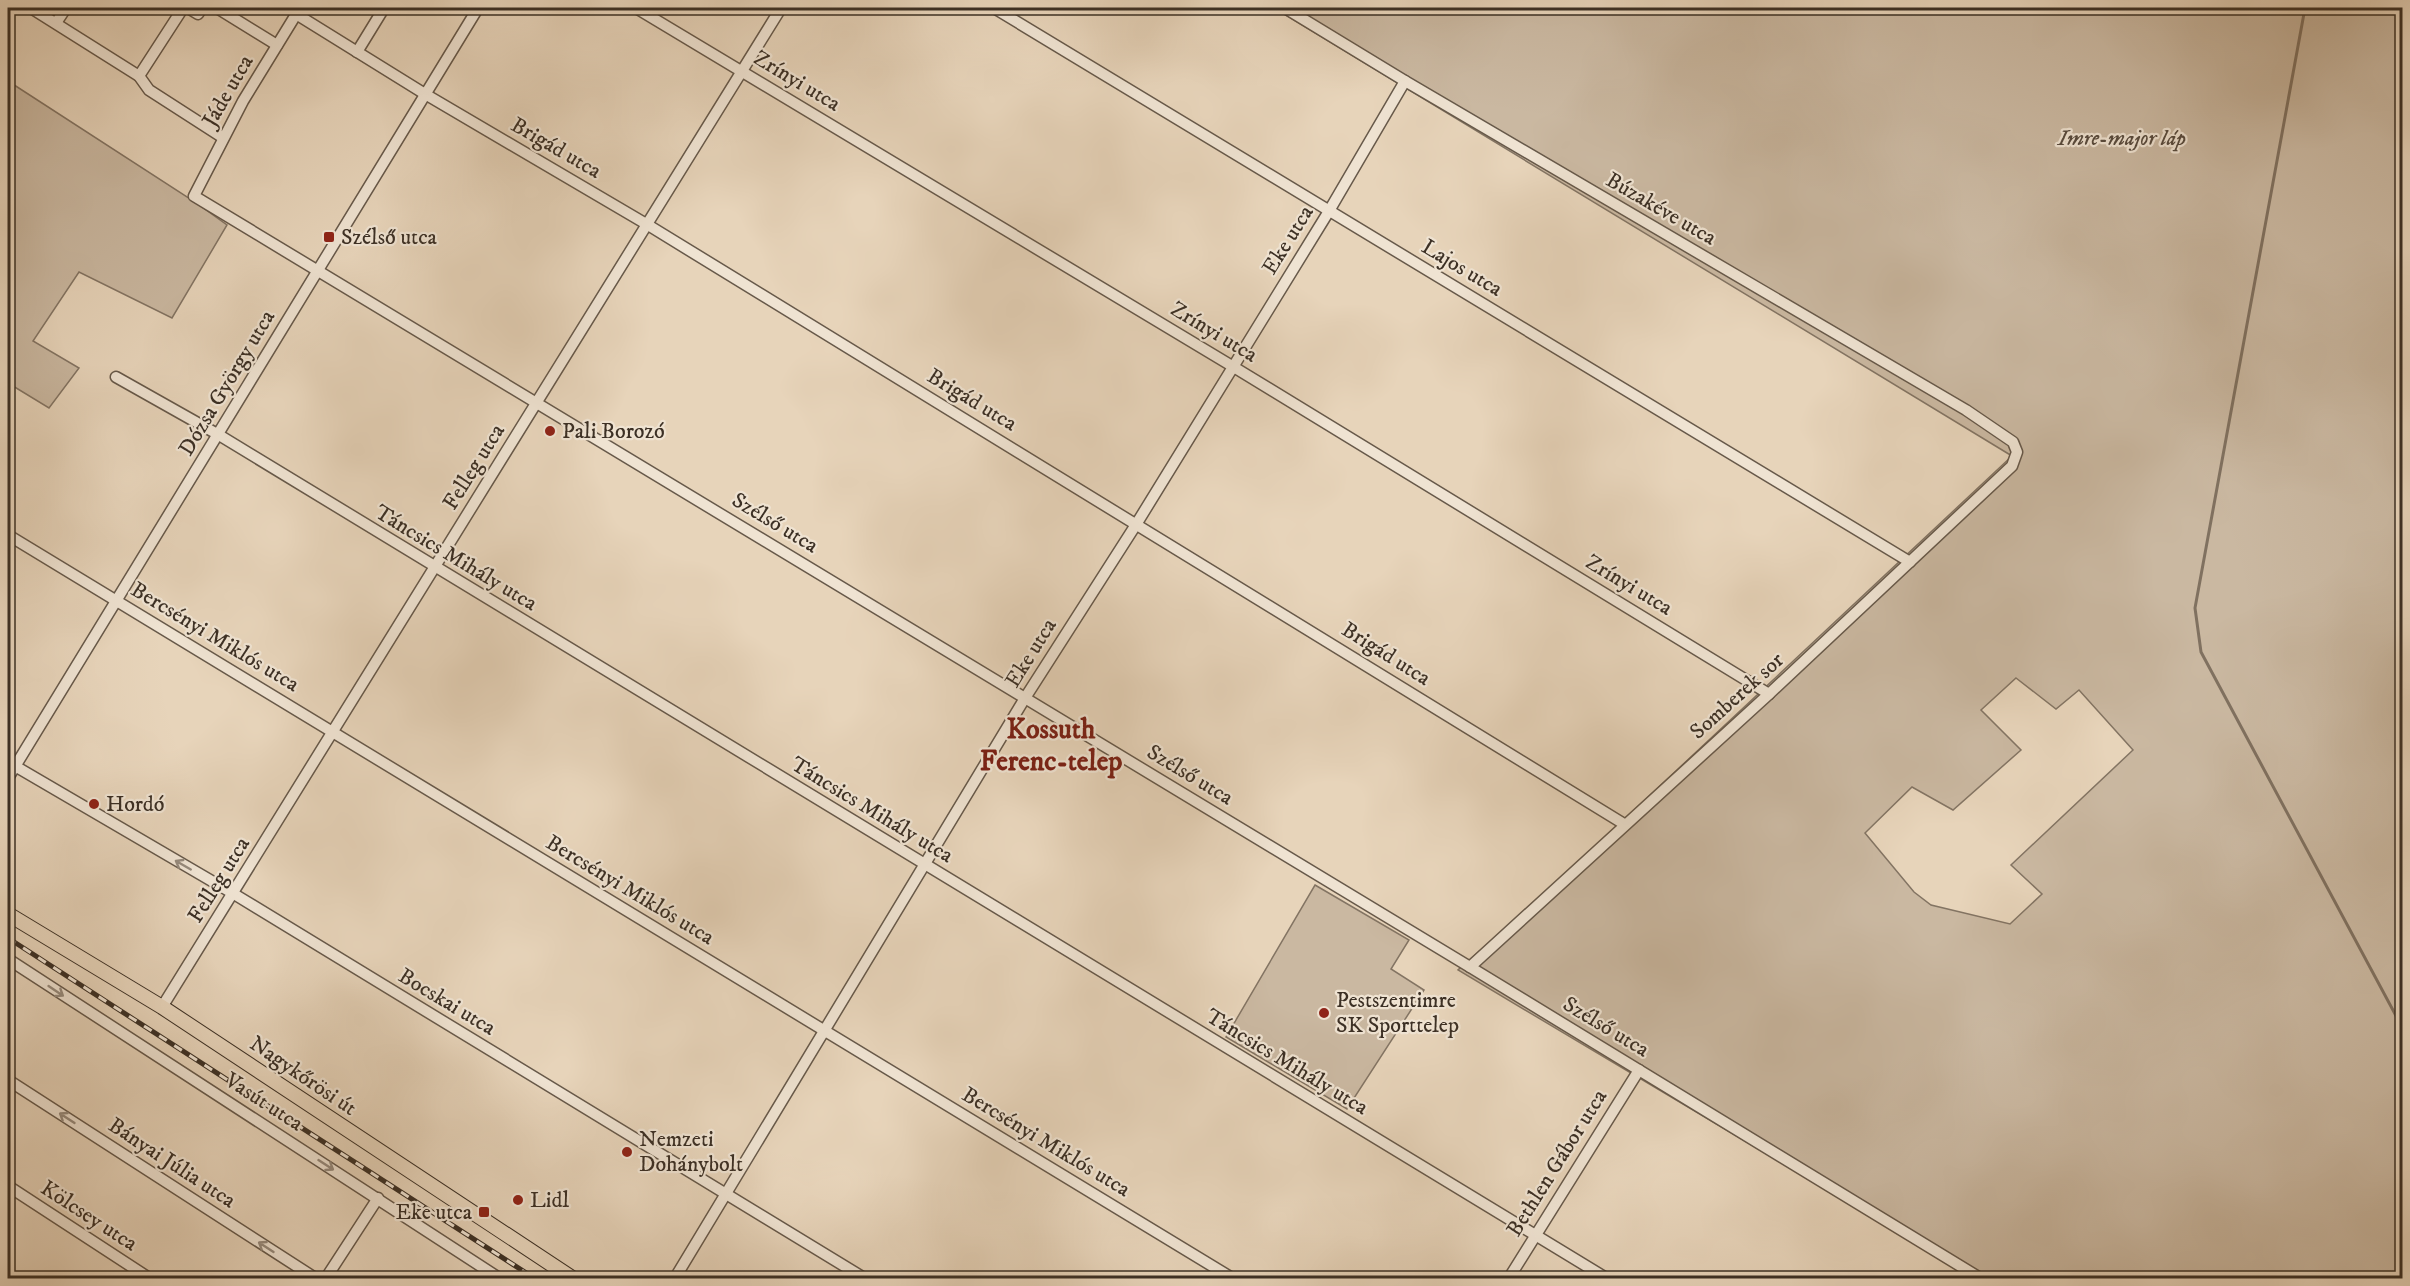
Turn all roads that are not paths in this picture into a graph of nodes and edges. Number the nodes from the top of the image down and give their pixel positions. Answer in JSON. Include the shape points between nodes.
{"nodes":[{"id":1,"x":31,"y":8,"type":"edge"},
{"id":2,"x":66,"y":8,"type":"edge"},
{"id":3,"x":183,"y":8,"type":"edge"},
{"id":4,"x":188,"y":8,"type":"edge"},
{"id":5,"x":202,"y":8,"type":"edge"},
{"id":6,"x":217,"y":8,"type":"edge"},
{"id":7,"x":384,"y":8,"type":"edge"},
{"id":8,"x":478,"y":8,"type":"edge"},
{"id":9,"x":636,"y":8,"type":"edge"},
{"id":10,"x":781,"y":8,"type":"edge"},
{"id":11,"x":994,"y":8,"type":"edge"},
{"id":12,"x":1286,"y":8,"type":"edge"},
{"id":13,"x":298,"y":11,"type":"edge"},
{"id":14,"x":56,"y":23,"type":"junction"},
{"id":15,"x":277,"y":45,"type":"junction"},
{"id":16,"x":357,"y":52,"type":"junction"},
{"id":17,"x":743,"y":72,"type":"junction"},
{"id":18,"x":139,"y":76,"type":"junction"},
{"id":19,"x":1405,"y":81,"type":"junction"},
{"id":20,"x":425,"y":94,"type":"junction"},
{"id":21,"x":222,"y":137,"type":"junction"},
{"id":22,"x":194,"y":196,"type":"joint"},
{"id":23,"x":1329,"y":211,"type":"junction"},
{"id":24,"x":648,"y":225,"type":"junction"},
{"id":25,"x":318,"y":270,"type":"junction"},
{"id":26,"x":1232,"y":366,"type":"junction"},
{"id":27,"x":116,"y":377,"type":"dead end"},
{"id":28,"x":537,"y":402,"type":"junction"},
{"id":29,"x":219,"y":435,"type":"junction"},
{"id":30,"x":2015,"y":447,"type":"joint"},
{"id":31,"x":1137,"y":523,"type":"junction"},
{"id":32,"x":8,"y":535,"type":"edge"},
{"id":33,"x":1910,"y":562,"type":"junction"},
{"id":34,"x":435,"y":568,"type":"junction"},
{"id":35,"x":116,"y":600,"type":"junction"},
{"id":36,"x":1769,"y":694,"type":"junction"},
{"id":37,"x":1025,"y":698,"type":"junction"},
{"id":38,"x":334,"y":732,"type":"junction"},
{"id":39,"x":11,"y":764,"type":"edge"},
{"id":40,"x":8,"y":778,"type":"edge"},
{"id":41,"x":1624,"y":824,"type":"junction"},
{"id":42,"x":926,"y":865,"type":"junction"},
{"id":43,"x":234,"y":894,"type":"junction"},
{"id":44,"x":8,"y":914,"type":"edge"},
{"id":45,"x":8,"y":959,"type":"edge"},
{"id":46,"x":1470,"y":967,"type":"junction"},
{"id":47,"x":162,"y":1007,"type":"junction"},
{"id":48,"x":824,"y":1030,"type":"junction"},
{"id":49,"x":1639,"y":1070,"type":"junction"},
{"id":50,"x":8,"y":1080,"type":"edge"},
{"id":51,"x":8,"y":1186,"type":"edge"},
{"id":52,"x":727,"y":1195,"type":"junction"},
{"id":53,"x":378,"y":1198,"type":"junction"},
{"id":54,"x":1534,"y":1235,"type":"junction"},
{"id":55,"x":149,"y":1278,"type":"edge"},
{"id":56,"x":315,"y":1278,"type":"edge"},
{"id":57,"x":326,"y":1278,"type":"edge"},
{"id":58,"x":499,"y":1278,"type":"edge"},
{"id":59,"x":572,"y":1278,"type":"edge"},
{"id":60,"x":675,"y":1278,"type":"edge"},
{"id":61,"x":864,"y":1278,"type":"edge"},
{"id":62,"x":1233,"y":1278,"type":"edge"},
{"id":63,"x":1509,"y":1278,"type":"edge"},
{"id":64,"x":1606,"y":1278,"type":"edge"},
{"id":65,"x":1980,"y":1278,"type":"edge"}],
"edges":[{"from":1,"to":14,"type":"street"},
{"from":2,"to":14,"type":"street"},
{"from":3,"to":18,"type":"street"},
{"from":4,"to":5,"type":"street","via":[[198,14]]},
{"from":6,"to":15,"type":"street"},
{"from":7,"to":16,"type":"street"},
{"from":8,"to":20,"type":"street","name":"Dózsa György utca"},
{"from":9,"to":17,"type":"street","name":"Zrínyi utca"},
{"from":10,"to":17,"type":"street","name":"Felleg utca"},
{"from":11,"to":23,"type":"street","name":"Lajos utca"},
{"from":12,"to":19,"type":"street","name":"Búzakéve utca"},
{"from":13,"to":15,"type":"street","name":"Jáde utca"},
{"from":13,"to":16,"type":"street","name":"Brigád utca"},
{"from":14,"to":18,"type":"street"},
{"from":15,"to":21,"type":"street","name":"Jáde utca"},
{"from":16,"to":20,"type":"street","name":"Brigád utca"},
{"from":17,"to":24,"type":"street","name":"Felleg utca"},
{"from":17,"to":26,"type":"street","name":"Zrínyi utca"},
{"from":18,"to":21,"type":"street","via":[[149,90]]},
{"from":19,"to":23,"type":"street","name":"Eke utca"},
{"from":19,"to":30,"type":"street","name":"Búzakéve utca","via":[[1966,410]]},
{"from":20,"to":24,"type":"street","name":"Brigád utca"},
{"from":20,"to":25,"type":"street","name":"Dózsa György utca"},
{"from":21,"to":22,"type":"street","name":"Jáde utca"},
{"from":22,"to":25,"type":"street","name":"Szélső utca"},
{"from":23,"to":26,"type":"street","name":"Eke utca"},
{"from":23,"to":33,"type":"street","name":"Lajos utca"},
{"from":24,"to":28,"type":"street","name":"Felleg utca"},
{"from":24,"to":31,"type":"street","name":"Brigád utca"},
{"from":25,"to":28,"type":"street","name":"Szélső utca"},
{"from":25,"to":29,"type":"street","name":"Dózsa György utca"},
{"from":26,"to":31,"type":"street","name":"Eke utca"},
{"from":26,"to":36,"type":"street","name":"Zrínyi utca"},
{"from":27,"to":29,"type":"street","name":"Táncsics Mihály utca"},
{"from":28,"to":34,"type":"street","name":"Felleg utca"},
{"from":28,"to":37,"type":"street","name":"Szélső utca"},
{"from":29,"to":34,"type":"street","name":"Táncsics Mihály utca"},
{"from":29,"to":35,"type":"street","name":"Dózsa György utca"},
{"from":30,"to":33,"type":"street","name":"Somberek sor","via":[[2012,466]]},
{"from":31,"to":37,"type":"street","name":"Eke utca"},
{"from":31,"to":41,"type":"street","name":"Brigád utca"},
{"from":32,"to":35,"type":"street","name":"Bercsényi Miklós utca"},
{"from":33,"to":36,"type":"street","name":"Somberek sor"},
{"from":34,"to":38,"type":"street","name":"Felleg utca"},
{"from":34,"to":42,"type":"street","name":"Táncsics Mihály utca"},
{"from":35,"to":38,"type":"street","name":"Bercsényi Miklós utca"},
{"from":35,"to":39,"type":"street","name":"Dózsa György utca"},
{"from":36,"to":41,"type":"street","name":"Somberek sor"},
{"from":37,"to":42,"type":"street","name":"Eke utca"},
{"from":37,"to":46,"type":"street","name":"Szélső utca"},
{"from":38,"to":43,"type":"street","name":"Felleg utca"},
{"from":38,"to":48,"type":"street","name":"Bercsényi Miklós utca"},
{"from":39,"to":40,"type":"street","name":"Dózsa György utca"},
{"from":43,"to":39,"type":"street","name":"Bocskai utca","one_way":true},
{"from":41,"to":46,"type":"street","name":"Somberek sor"},
{"from":42,"to":48,"type":"street","name":"Eke utca"},
{"from":42,"to":54,"type":"street","name":"Táncsics Mihály utca"},
{"from":43,"to":47,"type":"street","name":"Felleg utca"},
{"from":43,"to":52,"type":"street","name":"Bocskai utca"},
{"from":44,"to":47,"type":"main road","name":"Nagykőrösi út"},
{"from":45,"to":53,"type":"street","name":"Vasút utca","one_way":true},
{"from":46,"to":49,"type":"street","name":"Szélső utca"},
{"from":47,"to":59,"type":"main road","name":"Nagykőrösi út"},
{"from":48,"to":52,"type":"street","name":"Eke utca"},
{"from":48,"to":62,"type":"street","name":"Bercsényi Miklós utca"},
{"from":49,"to":54,"type":"street","name":"Bethlen Gábor utca"},
{"from":49,"to":65,"type":"street","name":"Szélső utca"},
{"from":56,"to":50,"type":"street","name":"Bányai Júlia utca","one_way":true},
{"from":51,"to":55,"type":"street","name":"Kölcsey utca"},
{"from":52,"to":60,"type":"street","name":"Eke utca"},
{"from":52,"to":61,"type":"street","name":"Bocskai utca"},
{"from":53,"to":57,"type":"street"},
{"from":53,"to":58,"type":"street","name":"Vasút utca"},
{"from":54,"to":63,"type":"street","name":"Bethlen Gábor utca"},
{"from":54,"to":64,"type":"street","name":"Táncsics Mihály utca"}]}
